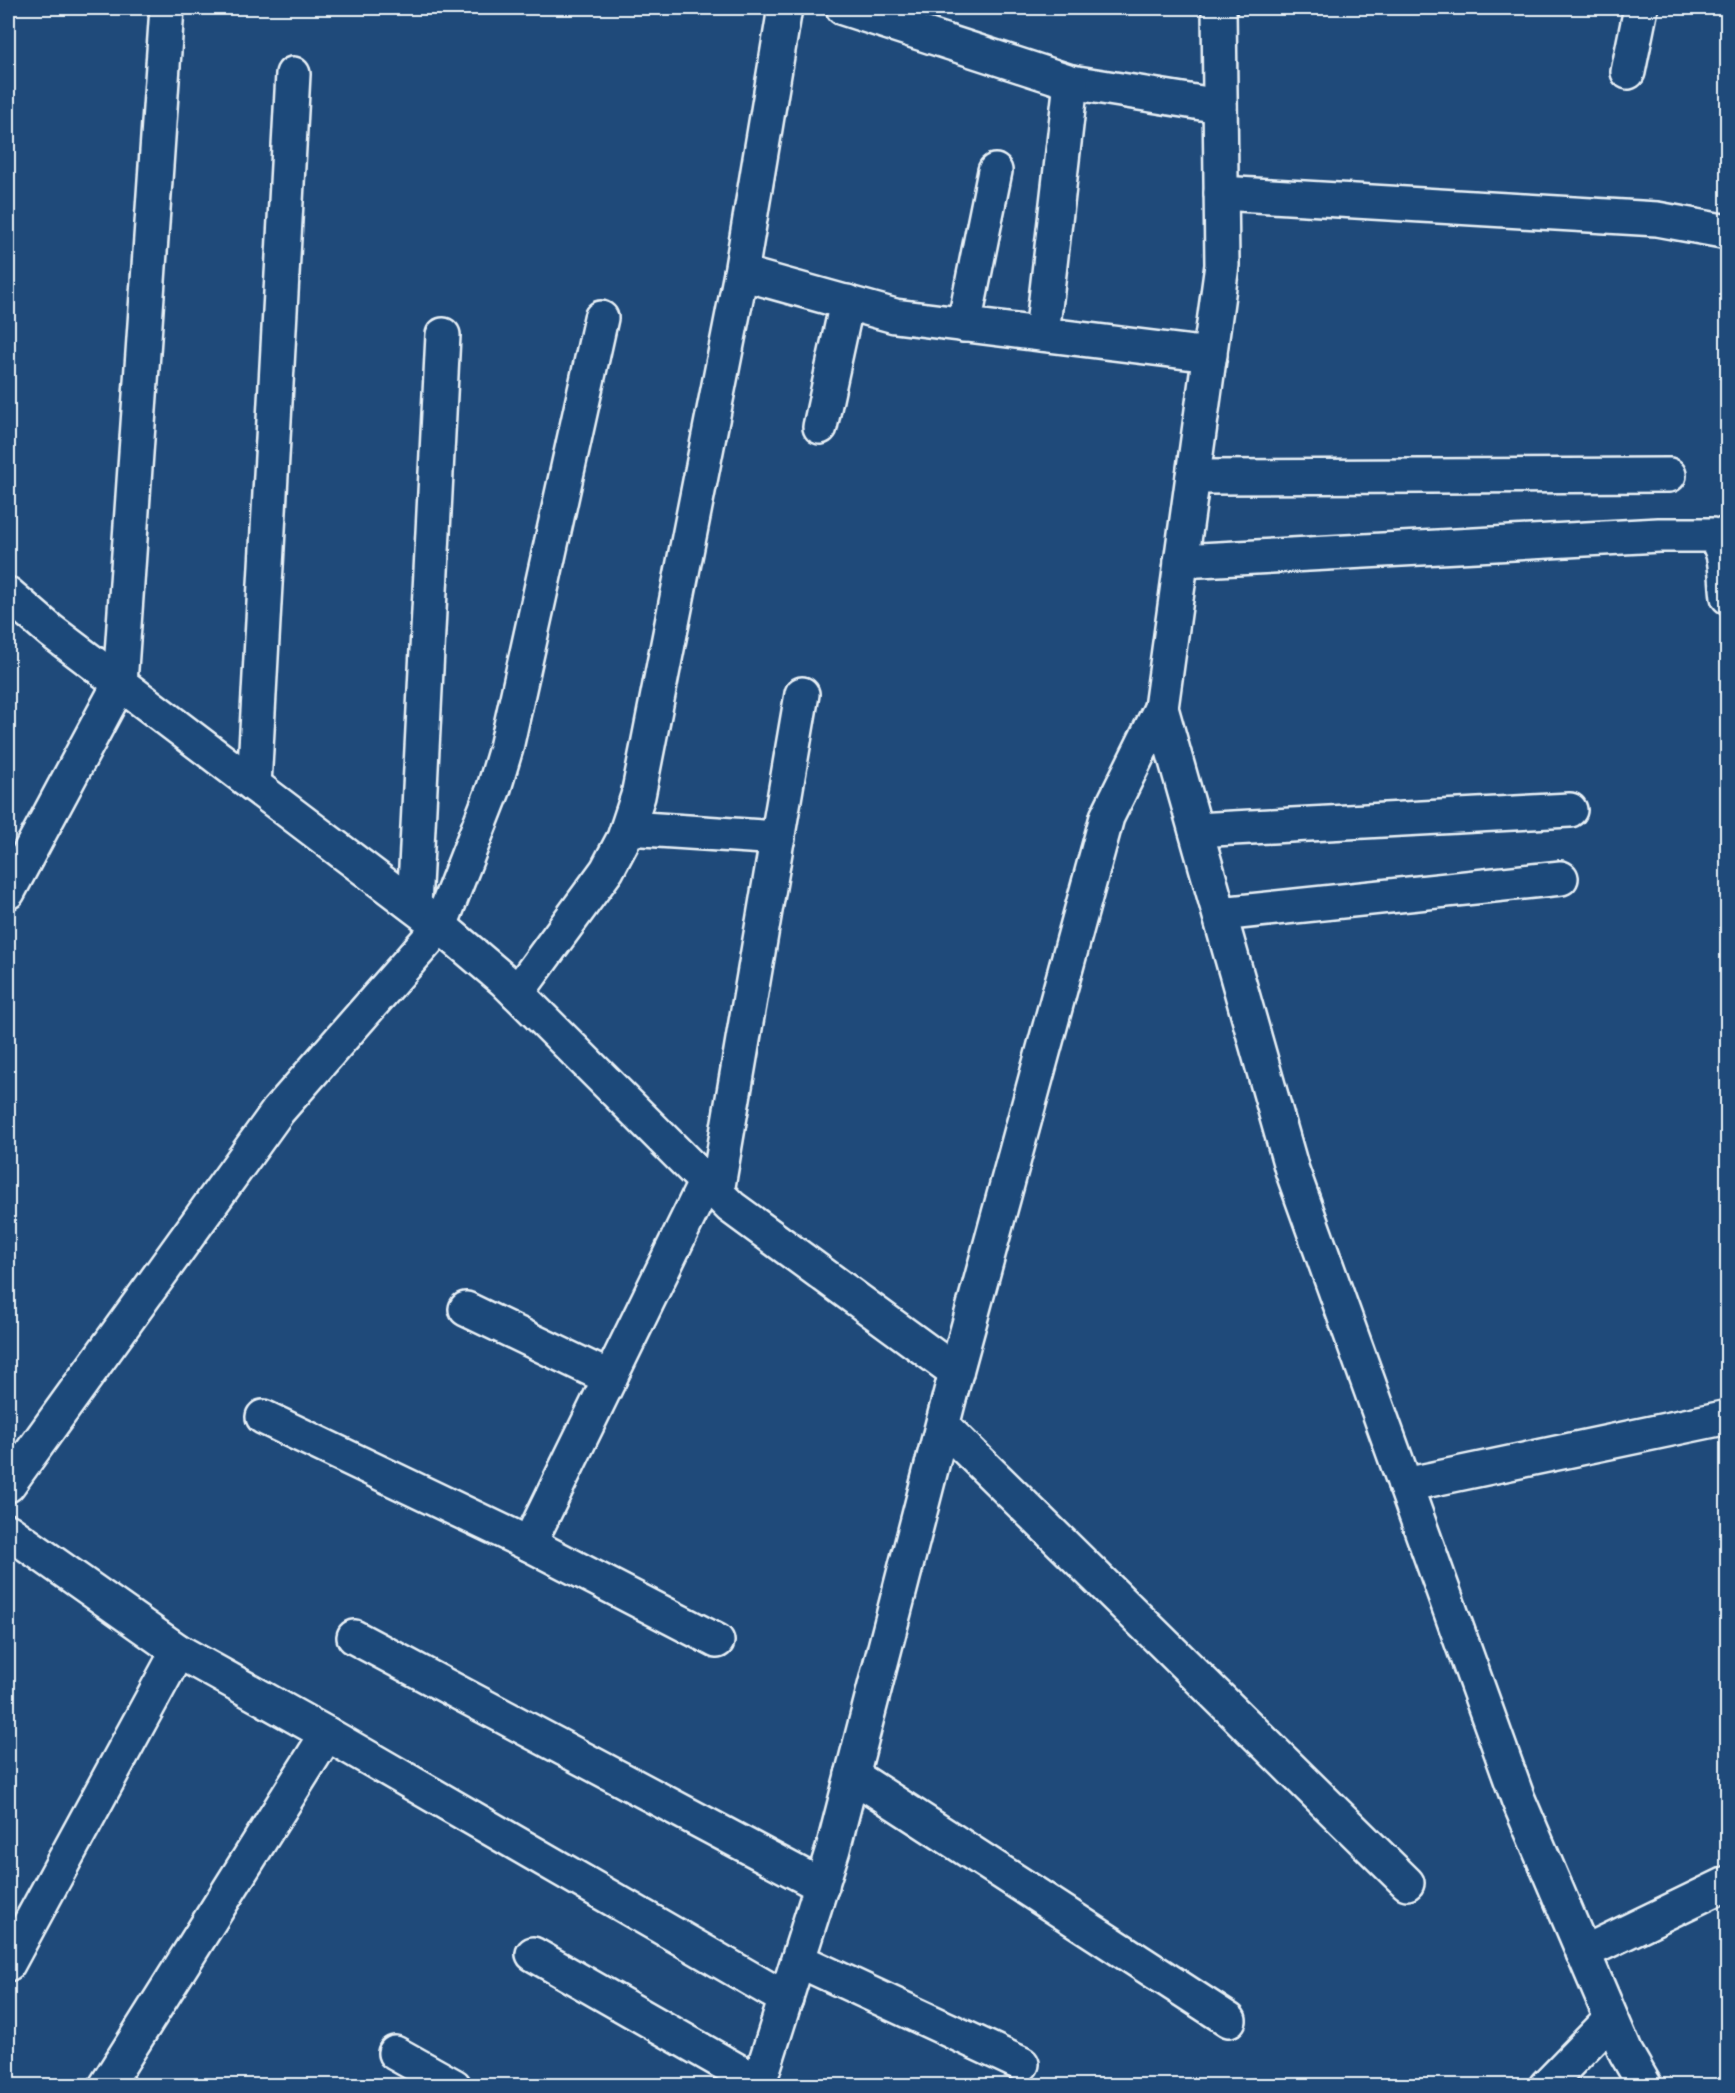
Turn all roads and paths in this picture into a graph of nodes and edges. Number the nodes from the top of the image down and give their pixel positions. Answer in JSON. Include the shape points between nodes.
{"nodes":[{"id":1,"x":166,"y":8,"type":"edge"},
{"id":2,"x":784,"y":8,"type":"edge"},
{"id":3,"x":843,"y":8,"type":"edge"},
{"id":4,"x":1219,"y":8,"type":"edge"},
{"id":5,"x":1641,"y":8,"type":"edge"},
{"id":6,"x":1628,"y":72,"type":"dead end"},
{"id":7,"x":293,"y":74,"type":"dead end"},
{"id":8,"x":1071,"y":82,"type":"junction"},
{"id":9,"x":1220,"y":106,"type":"junction"},
{"id":10,"x":995,"y":171,"type":"dead end"},
{"id":11,"x":1221,"y":193,"type":"junction"},
{"id":12,"x":1728,"y":232,"type":"edge"},
{"id":13,"x":741,"y":273,"type":"junction"},
{"id":14,"x":847,"y":302,"type":"junction"},
{"id":15,"x":601,"y":318,"type":"dead end"},
{"id":16,"x":964,"y":325,"type":"junction"},
{"id":17,"x":1042,"y":334,"type":"junction"},
{"id":18,"x":443,"y":335,"type":"dead end"},
{"id":19,"x":1210,"y":355,"type":"junction"},
{"id":20,"x":820,"y":427,"type":"dead end"},
{"id":21,"x":1669,"y":476,"type":"dead end"},
{"id":22,"x":1193,"y":477,"type":"junction"},
{"id":23,"x":1181,"y":561,"type":"junction"},
{"id":24,"x":8,"y":594,"type":"edge"},
{"id":25,"x":1728,"y":597,"type":"edge"},
{"id":26,"x":120,"y":683,"type":"junction"},
{"id":27,"x":802,"y":694,"type":"dead end"},
{"id":28,"x":1161,"y":708,"type":"junction"},
{"id":29,"x":254,"y":785,"type":"junction"},
{"id":30,"x":1570,"y":810,"type":"dead end"},
{"id":31,"x":627,"y":828,"type":"junction"},
{"id":32,"x":1196,"y":830,"type":"junction"},
{"id":33,"x":778,"y":838,"type":"junction"},
{"id":34,"x":1561,"y":878,"type":"dead end"},
{"id":35,"x":8,"y":892,"type":"edge"},
{"id":36,"x":414,"y":906,"type":"junction"},
{"id":37,"x":1220,"y":914,"type":"junction"},
{"id":38,"x":440,"y":926,"type":"junction"},
{"id":39,"x":517,"y":993,"type":"junction"},
{"id":40,"x":712,"y":1187,"type":"junction"},
{"id":41,"x":466,"y":1309,"type":"dead end"},
{"id":42,"x":956,"y":1372,"type":"junction"},
{"id":43,"x":610,"y":1378,"type":"junction"},
{"id":44,"x":263,"y":1417,"type":"dead end"},
{"id":45,"x":1728,"y":1417,"type":"edge"},
{"id":46,"x":943,"y":1426,"type":"junction"},
{"id":47,"x":8,"y":1485,"type":"edge"},
{"id":48,"x":1405,"y":1485,"type":"junction"},
{"id":49,"x":8,"y":1532,"type":"edge"},
{"id":50,"x":529,"y":1544,"type":"junction"},
{"id":51,"x":354,"y":1637,"type":"dead end"},
{"id":52,"x":717,"y":1641,"type":"dead end"},
{"id":53,"x":178,"y":1651,"type":"junction"},
{"id":54,"x":327,"y":1734,"type":"junction"},
{"id":55,"x":852,"y":1775,"type":"junction"},
{"id":56,"x":1728,"y":1882,"type":"edge"},
{"id":57,"x":1407,"y":1883,"type":"dead end"},
{"id":58,"x":822,"y":1886,"type":"junction"},
{"id":59,"x":1583,"y":1953,"type":"junction"},
{"id":60,"x":533,"y":1954,"type":"dead end"},
{"id":61,"x":798,"y":1960,"type":"junction"},
{"id":62,"x":8,"y":1964,"type":"edge"},
{"id":63,"x":786,"y":2000,"type":"junction"},
{"id":64,"x":1611,"y":2019,"type":"junction"},
{"id":65,"x":1229,"y":2020,"type":"dead end"},
{"id":66,"x":395,"y":2053,"type":"dead end"},
{"id":67,"x":1022,"y":2064,"type":"dead end"},
{"id":68,"x":758,"y":2084,"type":"edge"},
{"id":69,"x":106,"y":2085,"type":"edge"},
{"id":70,"x":454,"y":2085,"type":"edge"},
{"id":71,"x":1546,"y":2085,"type":"edge"},
{"id":72,"x":1645,"y":2085,"type":"edge"}],
"edges":[{"from":1,"to":26,"type":"street"},
{"from":2,"to":13,"type":"street"},
{"from":3,"to":8,"type":"street"},
{"from":4,"to":9,"type":"street"},
{"from":5,"to":6,"type":"street"},
{"from":7,"to":29,"type":"street"},
{"from":8,"to":9,"type":"street"},
{"from":8,"to":17,"type":"street"},
{"from":9,"to":11,"type":"street"},
{"from":10,"to":16,"type":"street"},
{"from":11,"to":12,"type":"street","via":[[1657,219]]},
{"from":11,"to":19,"type":"street","via":[[1222,265]]},
{"from":13,"to":14,"type":"street"},
{"from":13,"to":31,"type":"street","via":[[638,796]]},
{"from":14,"to":16,"type":"street","via":[[895,316]]},
{"from":14,"to":20,"type":"street"},
{"from":15,"to":38,"type":"street","via":[[506,748]]},
{"from":16,"to":17,"type":"street"},
{"from":17,"to":19,"type":"street"},
{"from":18,"to":36,"type":"street"},
{"from":19,"to":22,"type":"street"},
{"from":21,"to":22,"type":"street"},
{"from":22,"to":23,"type":"street"},
{"from":23,"to":25,"type":"street","via":[[1712,535],[1722,552]]},
{"from":23,"to":28,"type":"street"},
{"from":24,"to":26,"type":"street"},
{"from":26,"to":29,"type":"street"},
{"from":26,"to":35,"type":"street"},
{"from":27,"to":33,"type":"street"},
{"from":28,"to":32,"type":"street"},
{"from":28,"to":42,"type":"street","via":[[1107,817]]},
{"from":29,"to":36,"type":"street"},
{"from":30,"to":32,"type":"street"},
{"from":31,"to":33,"type":"street"},
{"from":31,"to":39,"type":"street","via":[[607,870]]},
{"from":32,"to":37,"type":"street"},
{"from":33,"to":40,"type":"street"},
{"from":34,"to":37,"type":"street"},
{"from":36,"to":38,"type":"street"},
{"from":37,"to":48,"type":"street","via":[[1292,1170]]},
{"from":38,"to":39,"type":"street"},
{"from":38,"to":47,"type":"street","via":[[278,1111]]},
{"from":39,"to":40,"type":"street"},
{"from":40,"to":42,"type":"street","via":[[748,1221]]},
{"from":40,"to":43,"type":"street"},
{"from":41,"to":43,"type":"street"},
{"from":42,"to":46,"type":"street"},
{"from":43,"to":50,"type":"street"},
{"from":44,"to":50,"type":"street"},
{"from":45,"to":48,"type":"street"},
{"from":46,"to":55,"type":"street"},
{"from":46,"to":57,"type":"street"},
{"from":48,"to":59,"type":"street","via":[[1518,1799]]},
{"from":49,"to":53,"type":"street"},
{"from":50,"to":52,"type":"street"},
{"from":51,"to":58,"type":"street"},
{"from":53,"to":54,"type":"street"},
{"from":53,"to":62,"type":"street"},
{"from":54,"to":63,"type":"street"},
{"from":54,"to":69,"type":"street"},
{"from":55,"to":58,"type":"street"},
{"from":55,"to":65,"type":"street"},
{"from":56,"to":59,"type":"street"},
{"from":58,"to":61,"type":"street"},
{"from":59,"to":64,"type":"street"},
{"from":60,"to":68,"type":"street"},
{"from":61,"to":63,"type":"street"},
{"from":61,"to":67,"type":"street"},
{"from":63,"to":68,"type":"street"},
{"from":64,"to":71,"type":"street"},
{"from":64,"to":72,"type":"street"},
{"from":66,"to":70,"type":"street"}]}
